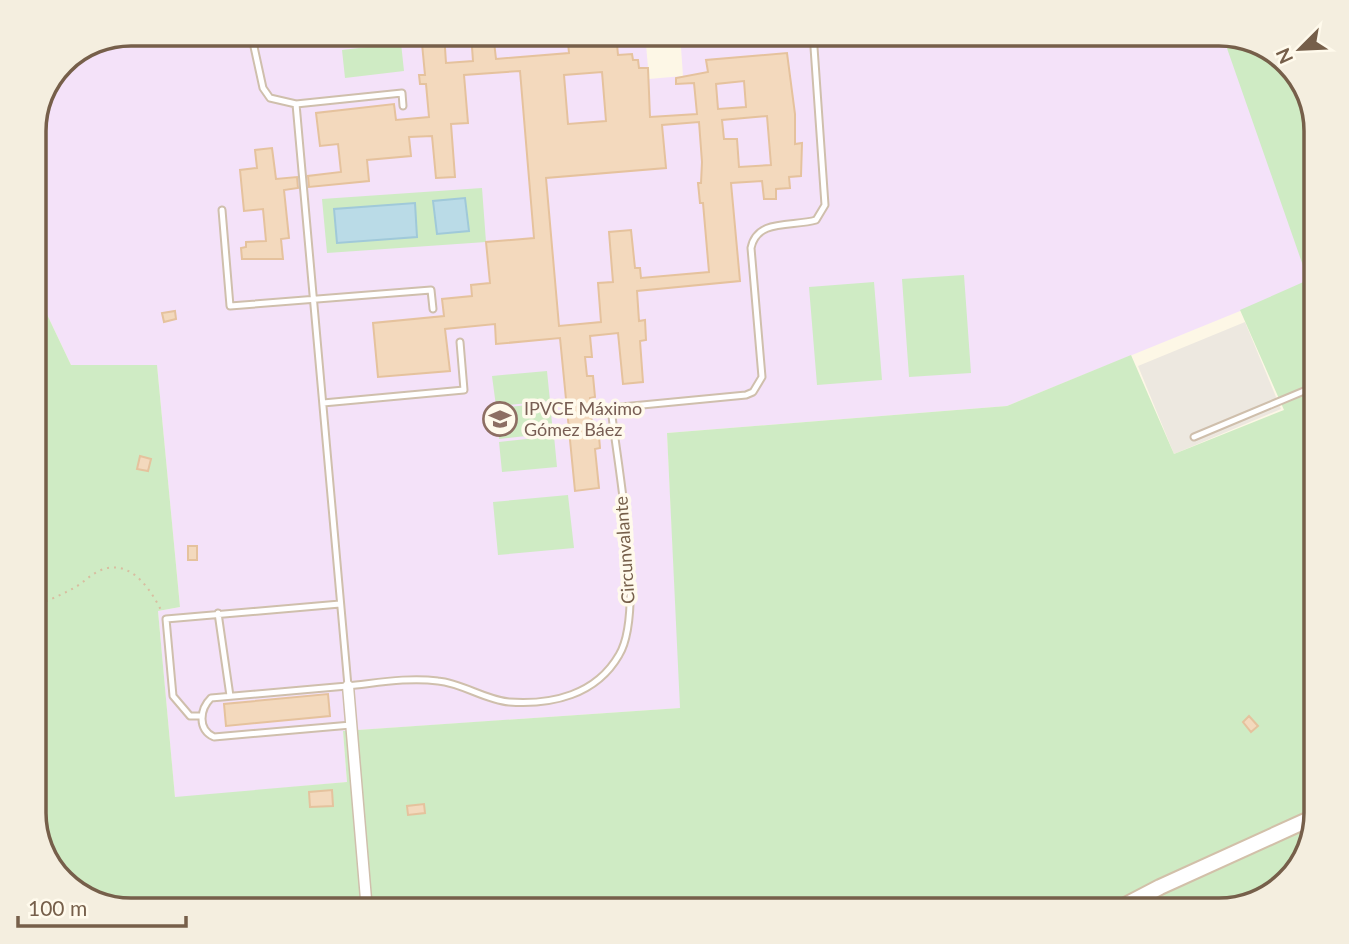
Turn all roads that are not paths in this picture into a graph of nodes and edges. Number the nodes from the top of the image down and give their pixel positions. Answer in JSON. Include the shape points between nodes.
{"nodes":[{"id":1,"x":254,"y":46,"type":"edge"},
{"id":2,"x":813,"y":46,"type":"edge"},
{"id":3,"x":296,"y":104,"type":"junction"},
{"id":4,"x":403,"y":106,"type":"dead end"},
{"id":5,"x":222,"y":211,"type":"dead end"},
{"id":6,"x":313,"y":299,"type":"junction"},
{"id":7,"x":433,"y":309,"type":"dead end"},
{"id":8,"x":460,"y":342,"type":"dead end"},
{"id":9,"x":1304,"y":391,"type":"edge"},
{"id":10,"x":323,"y":403,"type":"junction"},
{"id":11,"x":1194,"y":437,"type":"dead end"},
{"id":12,"x":340,"y":604,"type":"junction"},
{"id":13,"x":218,"y":613,"type":"junction"},
{"id":14,"x":348,"y":686,"type":"junction"},
{"id":15,"x":230,"y":696,"type":"junction"},
{"id":16,"x":202,"y":716,"type":"junction"},
{"id":17,"x":351,"y":724,"type":"junction"},
{"id":18,"x":1303,"y":822,"type":"edge"},
{"id":19,"x":366,"y":898,"type":"edge"},
{"id":20,"x":1139,"y":898,"type":"edge"}],
"edges":[{"from":1,"to":3,"type":"lane","via":[[263,88],[270,98]]},
{"from":2,"to":14,"type":"lane","name":"Circunvalante","via":[[825,205],[816,220],[771,226],[753,238],[762,377],[746,395],[611,408],[628,554],[630,623],[620,655],[593,685],[566,698],[542,702],[506,702],[439,681]]},
{"from":3,"to":4,"type":"lane","via":[[402,93]]},
{"from":3,"to":6,"type":"lane"},
{"from":5,"to":6,"type":"lane","via":[[230,306]]},
{"from":6,"to":7,"type":"lane","via":[[431,290]]},
{"from":6,"to":10,"type":"lane"},
{"from":8,"to":10,"type":"lane","via":[[464,390]]},
{"from":9,"to":11,"type":"lane"},
{"from":10,"to":12,"type":"lane"},
{"from":12,"to":13,"type":"lane"},
{"from":12,"to":14,"type":"lane"},
{"from":13,"to":15,"type":"lane"},
{"from":13,"to":16,"type":"lane","via":[[166,619],[173,696],[190,716]]},
{"from":14,"to":15,"type":"lane"},
{"from":14,"to":17,"type":"street"},
{"from":15,"to":16,"type":"lane","via":[[211,698],[203,706]]},
{"from":16,"to":17,"type":"lane","via":[[204,728],[214,737]]},
{"from":17,"to":19,"type":"street"},
{"from":18,"to":20,"type":"street"}]}
